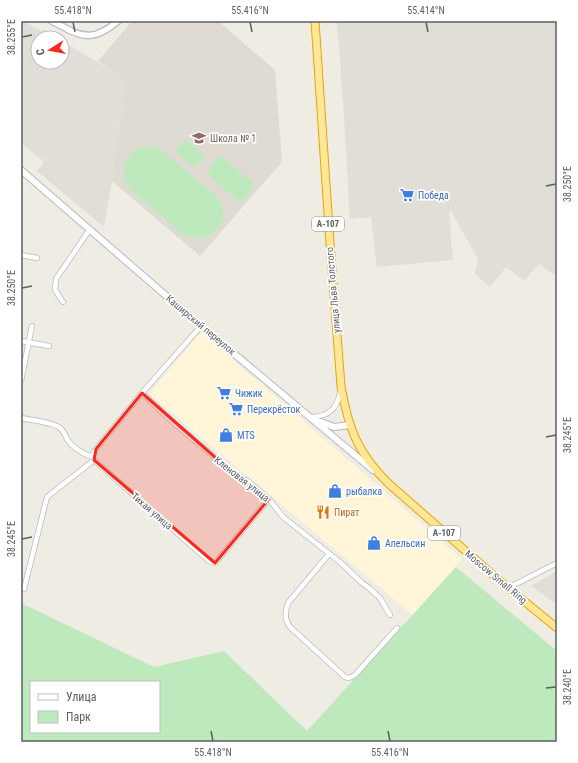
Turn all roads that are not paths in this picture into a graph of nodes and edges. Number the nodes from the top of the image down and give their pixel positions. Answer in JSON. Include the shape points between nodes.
{"nodes":[{"id":1,"x":52,"y":21,"type":"edge"},
{"id":2,"x":118,"y":21,"type":"edge"},
{"id":3,"x":315,"y":21,"type":"edge"},
{"id":4,"x":21,"y":170,"type":"edge"},
{"id":5,"x":90,"y":230,"type":"junction"},
{"id":6,"x":21,"y":254,"type":"edge"},
{"id":7,"x":37,"y":258,"type":"dead end"},
{"id":8,"x":63,"y":302,"type":"dead end"},
{"id":9,"x":32,"y":326,"type":"dead end"},
{"id":10,"x":201,"y":326,"type":"junction"},
{"id":11,"x":21,"y":340,"type":"edge"},
{"id":12,"x":29,"y":342,"type":"junction"},
{"id":13,"x":49,"y":346,"type":"dead end"},
{"id":14,"x":21,"y":380,"type":"edge"},
{"id":15,"x":341,"y":386,"type":"junction"},
{"id":16,"x":142,"y":393,"type":"junction"},
{"id":17,"x":309,"y":417,"type":"junction"},
{"id":18,"x":21,"y":418,"type":"edge"},
{"id":19,"x":350,"y":425,"type":"junction"},
{"id":20,"x":93,"y":458,"type":"junction"},
{"id":21,"x":382,"y":477,"type":"junction"},
{"id":22,"x":269,"y":499,"type":"junction"},
{"id":23,"x":329,"y":554,"type":"junction"},
{"id":24,"x":557,"y":563,"type":"edge"},
{"id":25,"x":21,"y":588,"type":"edge"},
{"id":26,"x":508,"y":588,"type":"junction"},
{"id":27,"x":390,"y":615,"type":"dead end"},
{"id":28,"x":398,"y":628,"type":"dead end"},
{"id":29,"x":557,"y":628,"type":"edge"}],
"edges":[{"from":1,"to":2,"type":"street","via":[[79,34],[90,36],[106,31]]},
{"from":3,"to":15,"type":"highway","name":"улица Льва Толстого","number":"А-107"},
{"from":4,"to":5,"type":"main road","name":"Каширский переулок"},
{"from":5,"to":8,"type":"street","via":[[56,279],[55,290]]},
{"from":5,"to":10,"type":"main road","name":"Каширский переулок"},
{"from":6,"to":7,"type":"street"},
{"from":9,"to":12,"type":"street"},
{"from":10,"to":16,"type":"street"},
{"from":10,"to":17,"type":"main road","name":"Каширский переулок"},
{"from":11,"to":12,"type":"street"},
{"from":12,"to":13,"type":"street"},
{"from":12,"to":14,"type":"street"},
{"from":15,"to":17,"type":"street","via":[[333,410],[321,416]]},
{"from":15,"to":19,"type":"highway","name":"улица Льва Толстого","number":"А-107"},
{"from":16,"to":20,"type":"street","via":[[96,449]]},
{"from":16,"to":22,"type":"street","name":"Кленовая улица","via":[[225,466]]},
{"from":17,"to":19,"type":"main road","via":[[334,427]]},
{"from":17,"to":21,"type":"main road","name":"Каширский переулок"},
{"from":18,"to":20,"type":"street","name":"Тихая улица","via":[[59,427],[74,446]]},
{"from":19,"to":21,"type":"highway","name":"улица Льва Толстого","number":"А-107","via":[[363,453]]},
{"from":20,"to":22,"type":"street","name":"Тихая улица","via":[[209,561],[215,562]]},
{"from":20,"to":25,"type":"street","via":[[47,497],[24,589]]},
{"from":21,"to":26,"type":"highway","name":"Moscow Small Ring","number":"А-107"},
{"from":22,"to":23,"type":"street","name":"Кленовая улица","via":[[283,517]]},
{"from":23,"to":27,"type":"street","name":"Кленовая улица","via":[[380,598]]},
{"from":23,"to":28,"type":"street","via":[[288,603],[285,617],[290,627],[349,678],[355,675]]},
{"from":24,"to":26,"type":"street"},
{"from":26,"to":29,"type":"highway","name":"Moscow Small Ring","number":"А-107"}]}
